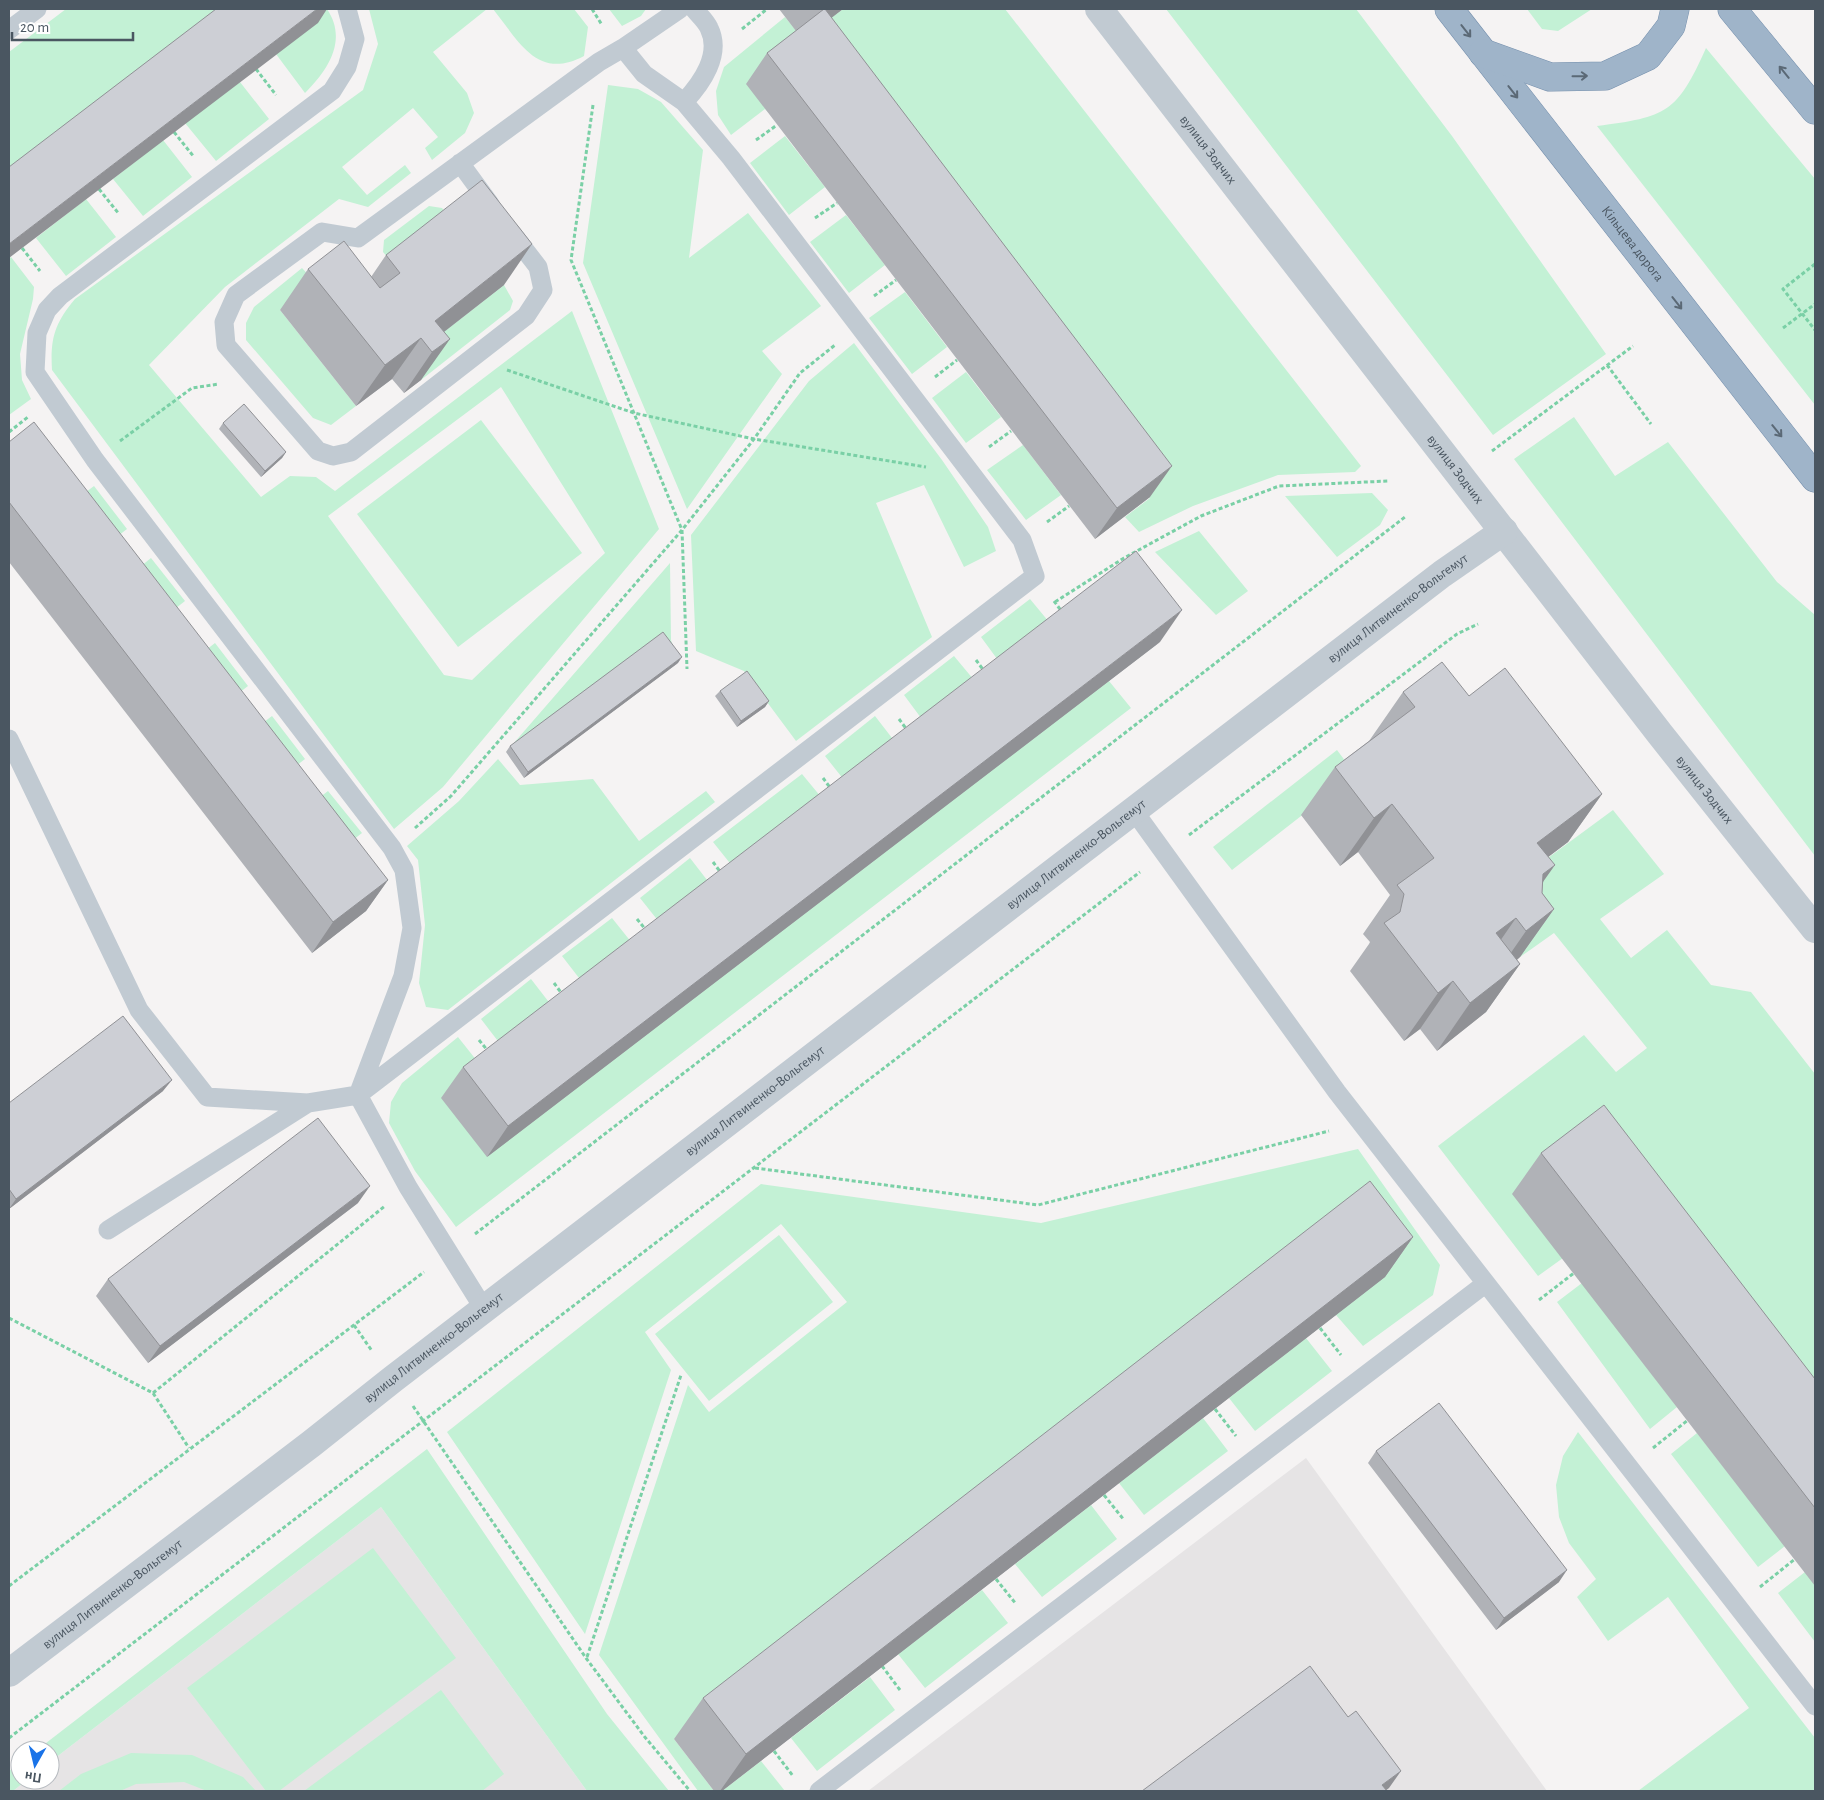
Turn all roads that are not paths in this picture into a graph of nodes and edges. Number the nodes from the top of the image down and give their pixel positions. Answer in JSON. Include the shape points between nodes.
{"nodes":[{"id":1,"x":37,"y":9,"type":"edge"},
{"id":2,"x":347,"y":9,"type":"edge"},
{"id":3,"x":680,"y":9,"type":"edge"},
{"id":4,"x":694,"y":9,"type":"edge"},
{"id":5,"x":1099,"y":9,"type":"edge"},
{"id":6,"x":1449,"y":9,"type":"edge"},
{"id":7,"x":1675,"y":9,"type":"edge"},
{"id":8,"x":1732,"y":9,"type":"edge"},
{"id":9,"x":9,"y":30,"type":"edge"},
{"id":10,"x":623,"y":48,"type":"junction"},
{"id":11,"x":1483,"y":53,"type":"junction"},
{"id":12,"x":684,"y":102,"type":"junction"},
{"id":13,"x":1815,"y":110,"type":"edge"},
{"id":14,"x":460,"y":163,"type":"junction"},
{"id":15,"x":1815,"y":478,"type":"edge"},
{"id":16,"x":1504,"y":531,"type":"junction"},
{"id":17,"x":9,"y":739,"type":"edge"},
{"id":18,"x":1134,"y":811,"type":"junction"},
{"id":19,"x":1815,"y":930,"type":"edge"},
{"id":20,"x":358,"y":1095,"type":"junction"},
{"id":21,"x":308,"y":1103,"type":"junction"},
{"id":22,"x":108,"y":1230,"type":"dead end"},
{"id":23,"x":1485,"y":1284,"type":"junction"},
{"id":24,"x":484,"y":1309,"type":"junction"},
{"id":25,"x":10,"y":1669,"type":"edge"},
{"id":26,"x":1815,"y":1706,"type":"edge"},
{"id":27,"x":819,"y":1791,"type":"edge"}],
"edges":[{"from":1,"to":9,"type":"lane"},
{"from":2,"to":20,"type":"lane","via":[[355,39],[347,67],[332,91],[60,296],[47,310],[37,334],[35,372],[95,460],[392,848],[404,870],[412,928],[402,976]]},
{"from":3,"to":10,"type":"lane"},
{"from":4,"to":12,"type":"lane","via":[[709,28],[714,51],[698,88]]},
{"from":5,"to":16,"type":"street","name":"вулиця Зодчих"},
{"from":6,"to":11,"type":"highway","name":"Кільцева дорога","one_way":true},
{"from":11,"to":7,"type":"highway","one_way":true,"via":[[1550,77],[1605,76],[1648,56],[1670,26]]},
{"from":13,"to":8,"type":"highway","one_way":true},
{"from":10,"to":12,"type":"lane","via":[[644,74]]},
{"from":10,"to":14,"type":"lane"},
{"from":11,"to":15,"type":"highway","name":"Кільцева дорога","one_way":true},
{"from":12,"to":20,"type":"lane","via":[[731,158],[1022,540],[1035,576]]},
{"from":14,"to":14,"type":"lane","via":[[358,238],[322,232],[236,295],[224,322],[226,345],[318,451],[333,456],[351,452],[526,316],[542,290],[538,267]]},
{"from":16,"to":18,"type":"street","name":"вулиця Литвиненко-Вольгемут","via":[[1442,574]]},
{"from":16,"to":19,"type":"street","name":"вулиця Зодчих"},
{"from":17,"to":21,"type":"lane","via":[[139,1010],[207,1097]]},
{"from":18,"to":23,"type":"lane","via":[[1361,1123]]},
{"from":18,"to":24,"type":"street","name":"вулиця Литвиненко-Вольгемут"},
{"from":20,"to":21,"type":"lane"},
{"from":20,"to":24,"type":"lane","via":[[408,1187]]},
{"from":21,"to":22,"type":"lane"},
{"from":23,"to":26,"type":"lane"},
{"from":23,"to":27,"type":"lane"},
{"from":24,"to":25,"type":"street","name":"вулиця Литвиненко-Вольгемут","via":[[312,1444]]}]}
